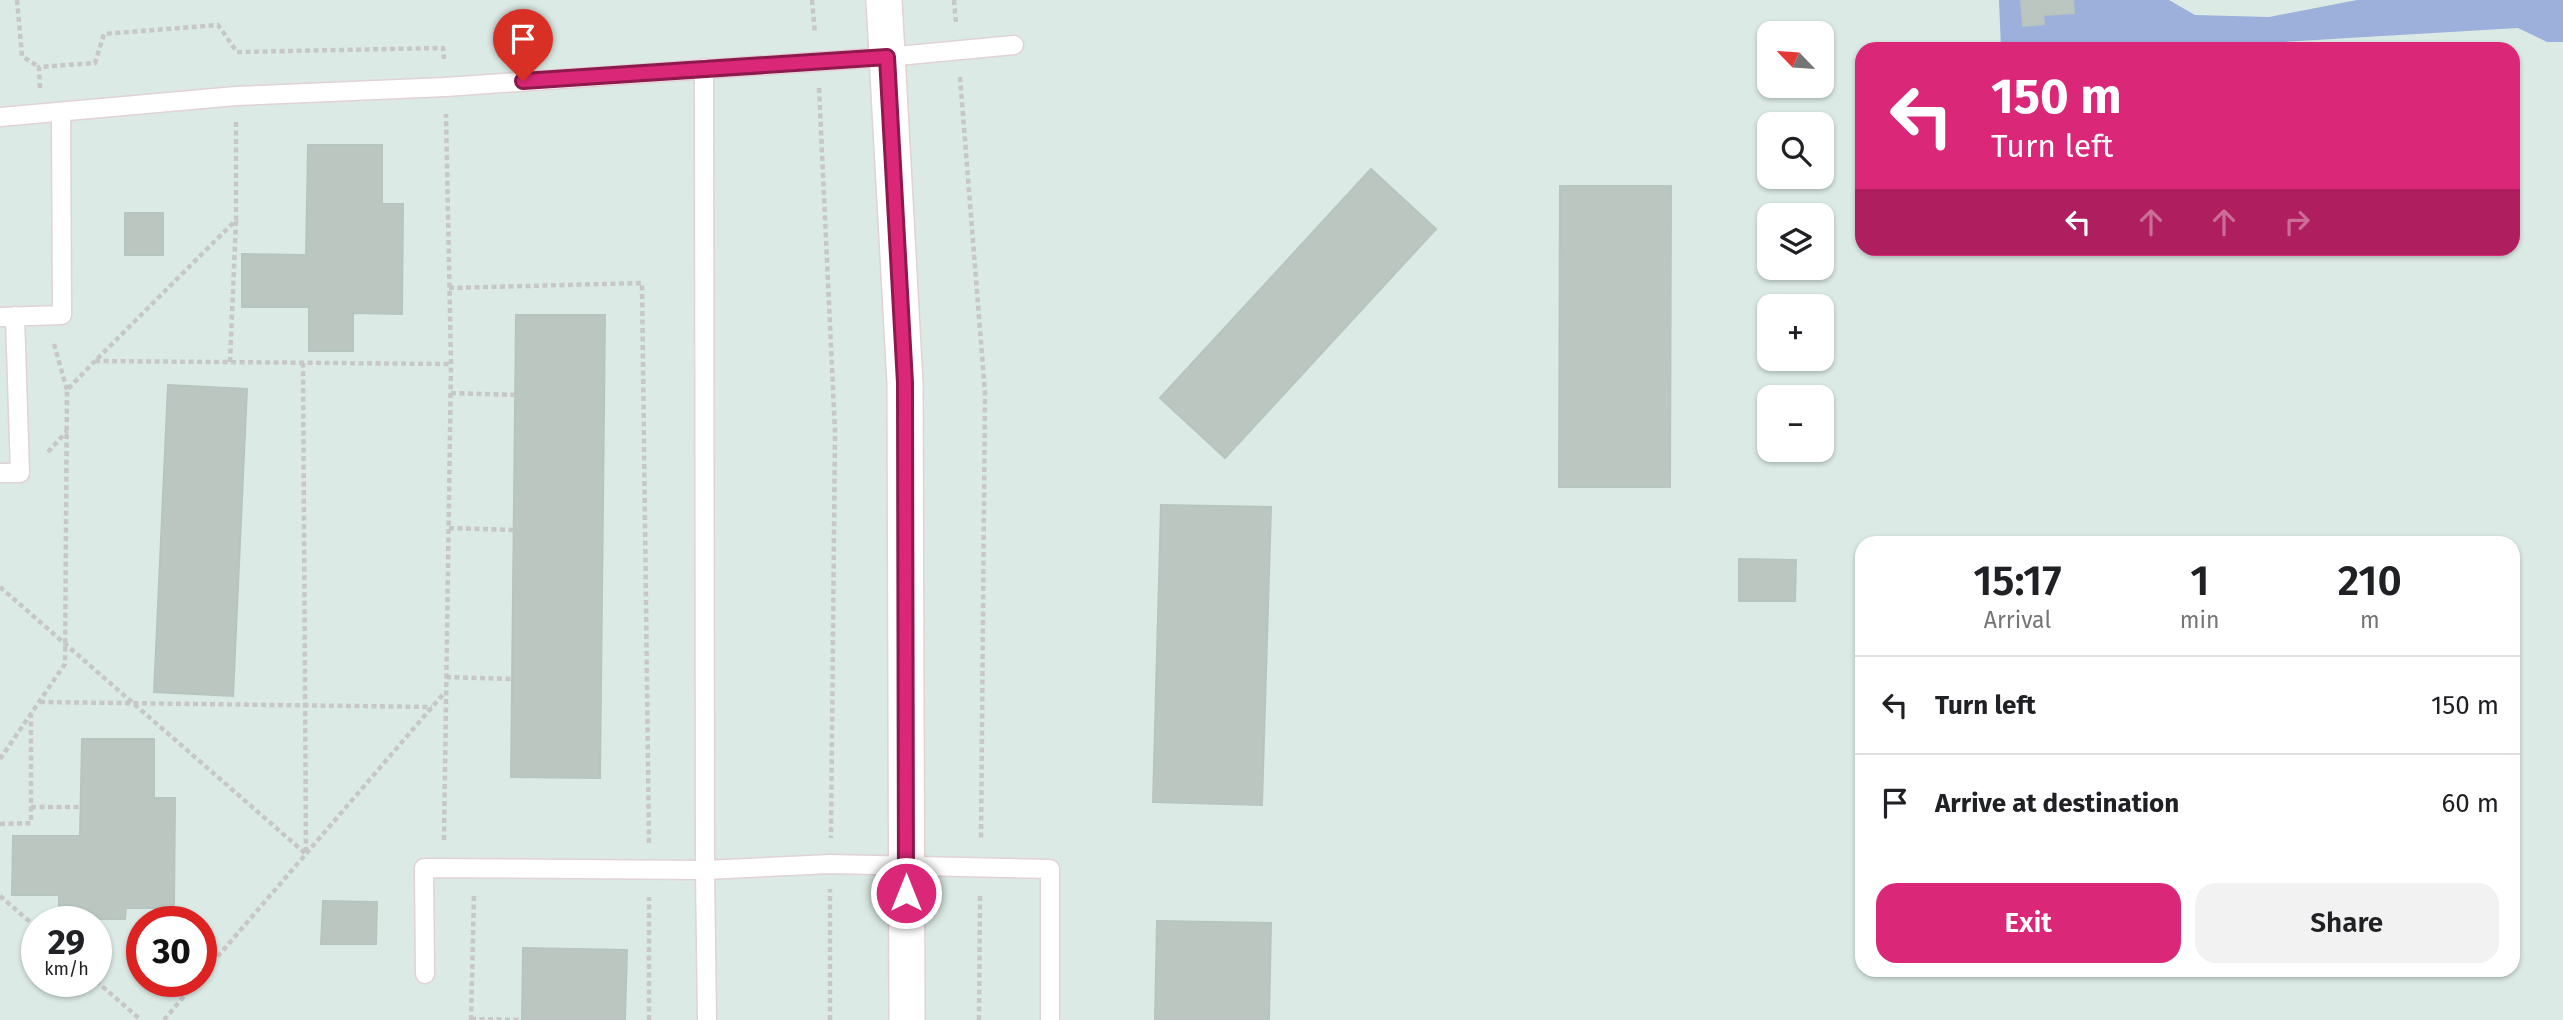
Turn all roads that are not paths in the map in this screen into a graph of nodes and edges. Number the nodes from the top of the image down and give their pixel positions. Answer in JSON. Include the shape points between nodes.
{"nodes":[{"id":1,"x":884,"y":0,"type":"edge"},
{"id":2,"x":1014,"y":45,"type":"dead end"},
{"id":3,"x":887,"y":57,"type":"junction"},
{"id":4,"x":704,"y":68,"type":"junction"},
{"id":5,"x":61,"y":111,"type":"junction"},
{"id":6,"x":0,"y":117,"type":"edge"},
{"id":7,"x":8,"y":316,"type":"edge"},
{"id":8,"x":0,"y":473,"type":"edge"},
{"id":9,"x":906,"y":867,"type":"junction"},
{"id":10,"x":705,"y":870,"type":"junction"},
{"id":11,"x":425,"y":974,"type":"dead end"},
{"id":12,"x":707,"y":1020,"type":"edge"},
{"id":13,"x":907,"y":1020,"type":"edge"},
{"id":14,"x":1050,"y":1020,"type":"edge"}],
"edges":[{"from":1,"to":3,"type":"street"},
{"from":2,"to":3,"type":"lane"},
{"from":3,"to":4,"type":"lane"},
{"from":3,"to":9,"type":"street","via":[[905,383]]},
{"from":4,"to":5,"type":"lane"},
{"from":4,"to":10,"type":"lane"},
{"from":5,"to":6,"type":"lane"},
{"from":5,"to":7,"type":"lane","via":[[62,315]]},
{"from":7,"to":8,"type":"lane","via":[[20,473]]},
{"from":9,"to":10,"type":"lane","via":[[830,864]]},
{"from":9,"to":13,"type":"street"},
{"from":9,"to":14,"type":"lane","via":[[1050,869]]},
{"from":10,"to":11,"type":"lane","via":[[424,868]]},
{"from":10,"to":12,"type":"lane"}]}
